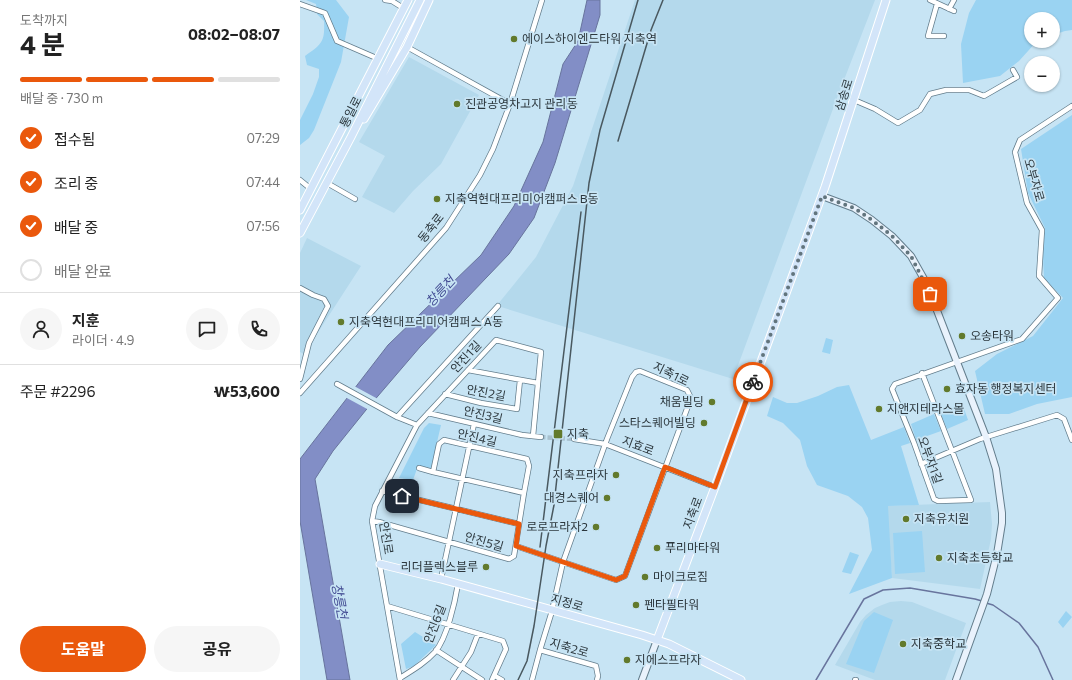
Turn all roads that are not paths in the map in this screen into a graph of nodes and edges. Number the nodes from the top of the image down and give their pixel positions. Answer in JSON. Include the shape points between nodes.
{"nodes":[{"id":1,"x":385,"y":0,"type":"edge"},
{"id":2,"x":408,"y":0,"type":"edge"},
{"id":3,"x":420,"y":0,"type":"edge"},
{"id":4,"x":429,"y":0,"type":"edge"},
{"id":5,"x":542,"y":0,"type":"edge"},
{"id":6,"x":886,"y":0,"type":"edge"},
{"id":7,"x":930,"y":0,"type":"edge"},
{"id":8,"x":954,"y":0,"type":"edge"},
{"id":9,"x":401,"y":3,"type":"edge"},
{"id":10,"x":300,"y":4,"type":"edge"},
{"id":11,"x":937,"y":4,"type":"junction"},
{"id":12,"x":944,"y":36,"type":"dead end"},
{"id":13,"x":407,"y":47,"type":"junction"},
{"id":14,"x":374,"y":57,"type":"junction"},
{"id":15,"x":1013,"y":70,"type":"dead end"},
{"id":16,"x":854,"y":100,"type":"junction"},
{"id":17,"x":510,"y":104,"type":"junction"},
{"id":18,"x":1072,"y":106,"type":"edge"},
{"id":19,"x":342,"y":130,"type":"junction"},
{"id":20,"x":351,"y":137,"type":"junction"},
{"id":21,"x":300,"y":180,"type":"edge"},
{"id":22,"x":327,"y":183,"type":"junction"},
{"id":23,"x":311,"y":189,"type":"junction"},
{"id":24,"x":822,"y":196,"type":"junction"},
{"id":25,"x":355,"y":199,"type":"dead end"},
{"id":26,"x":300,"y":210,"type":"edge"},
{"id":27,"x":300,"y":234,"type":"edge"},
{"id":28,"x":300,"y":288,"type":"edge"},
{"id":29,"x":498,"y":306,"type":"dead end"},
{"id":30,"x":956,"y":362,"type":"junction"},
{"id":31,"x":468,"y":370,"type":"junction"},
{"id":32,"x":922,"y":374,"type":"junction"},
{"id":33,"x":300,"y":379,"type":"edge"},
{"id":34,"x":520,"y":380,"type":"junction"},
{"id":35,"x":538,"y":383,"type":"junction"},
{"id":36,"x":340,"y":385,"type":"dead end"},
{"id":37,"x":300,"y":393,"type":"edge"},
{"id":38,"x":445,"y":394,"type":"junction"},
{"id":39,"x":428,"y":413,"type":"junction"},
{"id":40,"x":397,"y":417,"type":"junction"},
{"id":41,"x":474,"y":424,"type":"junction"},
{"id":42,"x":417,"y":425,"type":"junction"},
{"id":43,"x":533,"y":436,"type":"junction"},
{"id":44,"x":541,"y":437,"type":"tunnel mouth"},
{"id":45,"x":986,"y":437,"type":"junction"},
{"id":46,"x":574,"y":439,"type":"tunnel mouth"},
{"id":47,"x":1072,"y":440,"type":"edge"},
{"id":48,"x":605,"y":444,"type":"junction"},
{"id":49,"x":469,"y":446,"type":"junction"},
{"id":50,"x":952,"y":451,"type":"junction"},
{"id":51,"x":922,"y":464,"type":"junction"},
{"id":52,"x":665,"y":467,"type":"junction"},
{"id":53,"x":419,"y":468,"type":"dead end"},
{"id":54,"x":433,"y":472,"type":"junction"},
{"id":55,"x":462,"y":478,"type":"junction"},
{"id":56,"x":715,"y":487,"type":"junction"},
{"id":57,"x":382,"y":491,"type":"junction"},
{"id":58,"x":524,"y":493,"type":"junction"},
{"id":59,"x":456,"y":509,"type":"junction"},
{"id":60,"x":372,"y":521,"type":"junction"},
{"id":61,"x":519,"y":524,"type":"junction"},
{"id":62,"x":449,"y":542,"type":"junction"},
{"id":63,"x":516,"y":546,"type":"junction"},
{"id":64,"x":564,"y":562,"type":"junction"},
{"id":65,"x":380,"y":564,"type":"junction"},
{"id":66,"x":441,"y":579,"type":"junction"},
{"id":67,"x":458,"y":584,"type":"junction"},
{"id":68,"x":387,"y":606,"type":"junction"},
{"id":69,"x":552,"y":610,"type":"junction"},
{"id":70,"x":448,"y":625,"type":"junction"},
{"id":71,"x":478,"y":634,"type":"junction"},
{"id":72,"x":657,"y":640,"type":"junction"},
{"id":73,"x":436,"y":650,"type":"junction"},
{"id":74,"x":540,"y":650,"type":"junction"},
{"id":75,"x":462,"y":668,"type":"junction"},
{"id":76,"x":493,"y":678,"type":"edge"},
{"id":77,"x":400,"y":679,"type":"edge"},
{"id":78,"x":453,"y":680,"type":"edge"},
{"id":79,"x":482,"y":680,"type":"edge"},
{"id":80,"x":502,"y":680,"type":"edge"},
{"id":81,"x":532,"y":680,"type":"edge"},
{"id":82,"x":597,"y":680,"type":"edge"},
{"id":83,"x":642,"y":680,"type":"edge"},
{"id":84,"x":741,"y":680,"type":"edge"},
{"id":85,"x":956,"y":680,"type":"edge"}],
"edges":[{"from":1,"to":9,"type":"street"},
{"from":2,"to":19,"type":"main road","name":"통일로"},
{"from":3,"to":20,"type":"main road","name":"통일로"},
{"from":4,"to":13,"type":"main road"},
{"from":5,"to":17,"type":"street","name":"동축로"},
{"from":6,"to":16,"type":"main road","name":"삼송로"},
{"from":7,"to":11,"type":"street"},
{"from":8,"to":11,"type":"street","via":[[952,10]]},
{"from":9,"to":14,"type":"main road"},
{"from":10,"to":14,"type":"street","via":[[326,13],[337,41]]},
{"from":11,"to":12,"type":"street","via":[[928,36]]},
{"from":13,"to":17,"type":"street"},
{"from":13,"to":20,"type":"main road","via":[[369,112]]},
{"from":14,"to":19,"type":"main road","via":[[358,88]]},
{"from":15,"to":16,"type":"street","via":[[1017,76],[984,96],[970,90],[946,90],[930,94],[920,110],[898,123]]},
{"from":16,"to":24,"type":"main road","name":"삼송로"},
{"from":17,"to":37,"type":"street","name":"동축로","via":[[480,175],[446,228]]},
{"from":18,"to":30,"type":"street","name":"오부자로","via":[[1020,140],[1015,152],[1028,203],[1042,230],[1039,276],[1058,298],[1022,339]]},
{"from":19,"to":23,"type":"main road","name":"통일로"},
{"from":20,"to":22,"type":"main road","name":"통일로"},
{"from":21,"to":23,"type":"street"},
{"from":22,"to":25,"type":"street"},
{"from":22,"to":27,"type":"main road","name":"통일로"},
{"from":23,"to":26,"type":"main road","name":"통일로"},
{"from":24,"to":30,"type":"main road","via":[[854,208],[872,220],[911,256],[924,279]]},
{"from":24,"to":56,"type":"main road","name":"지축로"},
{"from":28,"to":33,"type":"street","via":[[324,299],[328,306],[309,343]]},
{"from":29,"to":40,"type":"street"},
{"from":30,"to":32,"type":"street","name":"오부자1길"},
{"from":30,"to":45,"type":"main road"},
{"from":31,"to":34,"type":"street","name":"안진2길"},
{"from":31,"to":35,"type":"street","name":"안진1길","via":[[496,340],[541,352]]},
{"from":31,"to":38,"type":"street","name":"안진1길"},
{"from":32,"to":50,"type":"street","name":"오부자1길"},
{"from":32,"to":51,"type":"street","name":"오부자1길","via":[[894,384],[892,389]]},
{"from":34,"to":35,"type":"street","name":"안진2길"},
{"from":34,"to":38,"type":"street","name":"안진2길","via":[[517,409]]},
{"from":35,"to":43,"type":"street","name":"안진1길"},
{"from":36,"to":40,"type":"street"},
{"from":38,"to":39,"type":"street","name":"안진1길"},
{"from":39,"to":41,"type":"street","name":"안진3길"},
{"from":39,"to":42,"type":"street","name":"안진로"},
{"from":40,"to":42,"type":"street"},
{"from":41,"to":43,"type":"street","name":"안진3길"},
{"from":41,"to":49,"type":"street"},
{"from":42,"to":57,"type":"street","name":"안진로"},
{"from":43,"to":44,"type":"street"},
{"from":45,"to":47,"type":"street","via":[[1057,415],[1064,419]]},
{"from":45,"to":50,"type":"street"},
{"from":45,"to":85,"type":"main road","via":[[996,469],[1002,523],[997,554],[982,609]]},
{"from":46,"to":48,"type":"street","name":"지효로"},
{"from":48,"to":52,"type":"street","name":"지효로"},
{"from":48,"to":52,"type":"street","name":"지축1로","via":[[632,377],[636,372],[644,372],[687,390],[691,398]]},
{"from":48,"to":64,"type":"street","name":"지축1로"},
{"from":49,"to":54,"type":"street","name":"안진4길","via":[[444,440],[439,444]]},
{"from":49,"to":55,"type":"street"},
{"from":49,"to":58,"type":"street","name":"안진4길","via":[[527,459],[529,466]]},
{"from":50,"to":51,"type":"street"},
{"from":50,"to":51,"type":"street","name":"오부자1길","via":[[971,500],[934,499]]},
{"from":52,"to":56,"type":"street","name":"지효로"},
{"from":52,"to":64,"type":"street","name":"지축1로","via":[[625,576],[616,580]]},
{"from":53,"to":54,"type":"street"},
{"from":54,"to":55,"type":"street"},
{"from":55,"to":58,"type":"street"},
{"from":55,"to":59,"type":"street"},
{"from":56,"to":72,"type":"main road","name":"지축로"},
{"from":57,"to":59,"type":"street","name":"안진5길"},
{"from":57,"to":60,"type":"street","name":"안진로"},
{"from":58,"to":61,"type":"street"},
{"from":59,"to":61,"type":"street","name":"안진5길"},
{"from":59,"to":62,"type":"street"},
{"from":60,"to":62,"type":"street","name":"안진5길"},
{"from":60,"to":65,"type":"street","name":"안진로"},
{"from":61,"to":63,"type":"street","name":"안진5길"},
{"from":62,"to":63,"type":"street","name":"안진5길","via":[[509,559],[514,556]]},
{"from":62,"to":66,"type":"street"},
{"from":63,"to":64,"type":"street"},
{"from":64,"to":69,"type":"street","name":"지축1로"},
{"from":65,"to":66,"type":"main road","name":"지정로"},
{"from":65,"to":68,"type":"street","name":"안진로"},
{"from":66,"to":67,"type":"main road","name":"지정로"},
{"from":67,"to":69,"type":"main road","name":"지정로"},
{"from":67,"to":70,"type":"street","name":"안진6길"},
{"from":68,"to":70,"type":"street"},
{"from":68,"to":77,"type":"street","name":"안진로"},
{"from":69,"to":72,"type":"main road","name":"지정로"},
{"from":69,"to":74,"type":"street","name":"지축2로"},
{"from":70,"to":71,"type":"street"},
{"from":70,"to":73,"type":"street","name":"안진6길"},
{"from":71,"to":75,"type":"street"},
{"from":71,"to":76,"type":"street","via":[[503,641],[506,649]]},
{"from":72,"to":83,"type":"main road","name":"지축로"},
{"from":72,"to":84,"type":"main road","name":"지정로"},
{"from":73,"to":75,"type":"street"},
{"from":73,"to":77,"type":"street","name":"안진6길","via":[[417,668]]},
{"from":74,"to":81,"type":"street"},
{"from":74,"to":82,"type":"street","name":"지축2로","via":[[596,666]]},
{"from":75,"to":78,"type":"street"},
{"from":75,"to":79,"type":"street"},
{"from":76,"to":80,"type":"street"}]}
